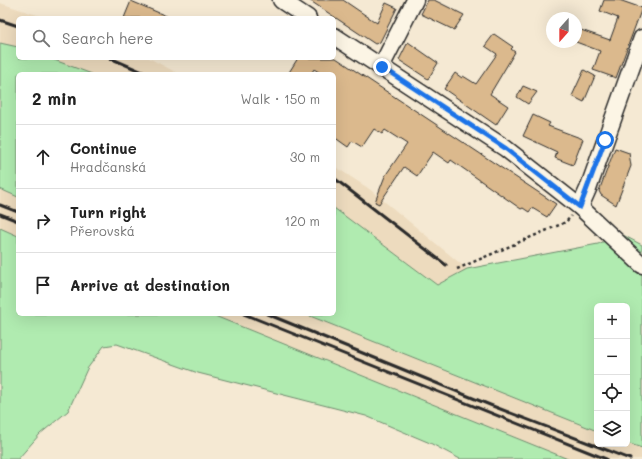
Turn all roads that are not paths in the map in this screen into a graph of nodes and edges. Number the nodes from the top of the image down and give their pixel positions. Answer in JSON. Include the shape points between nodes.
{"nodes":[{"id":1,"x":281,"y":0,"type":"edge"},
{"id":2,"x":415,"y":0,"type":"edge"},
{"id":3,"x":305,"y":16,"type":"edge"},
{"id":4,"x":336,"y":37,"type":"edge"},
{"id":5,"x":642,"y":38,"type":"edge"},
{"id":6,"x":382,"y":67,"type":"junction"},
{"id":7,"x":580,"y":207,"type":"junction"},
{"id":8,"x":642,"y":265,"type":"edge"}],
"edges":[{"from":1,"to":3,"type":"street"},
{"from":2,"to":6,"type":"street"},
{"from":4,"to":6,"type":"street"},
{"from":5,"to":7,"type":"street"},
{"from":6,"to":7,"type":"street","via":[[505,148]]},
{"from":7,"to":8,"type":"street"}]}
